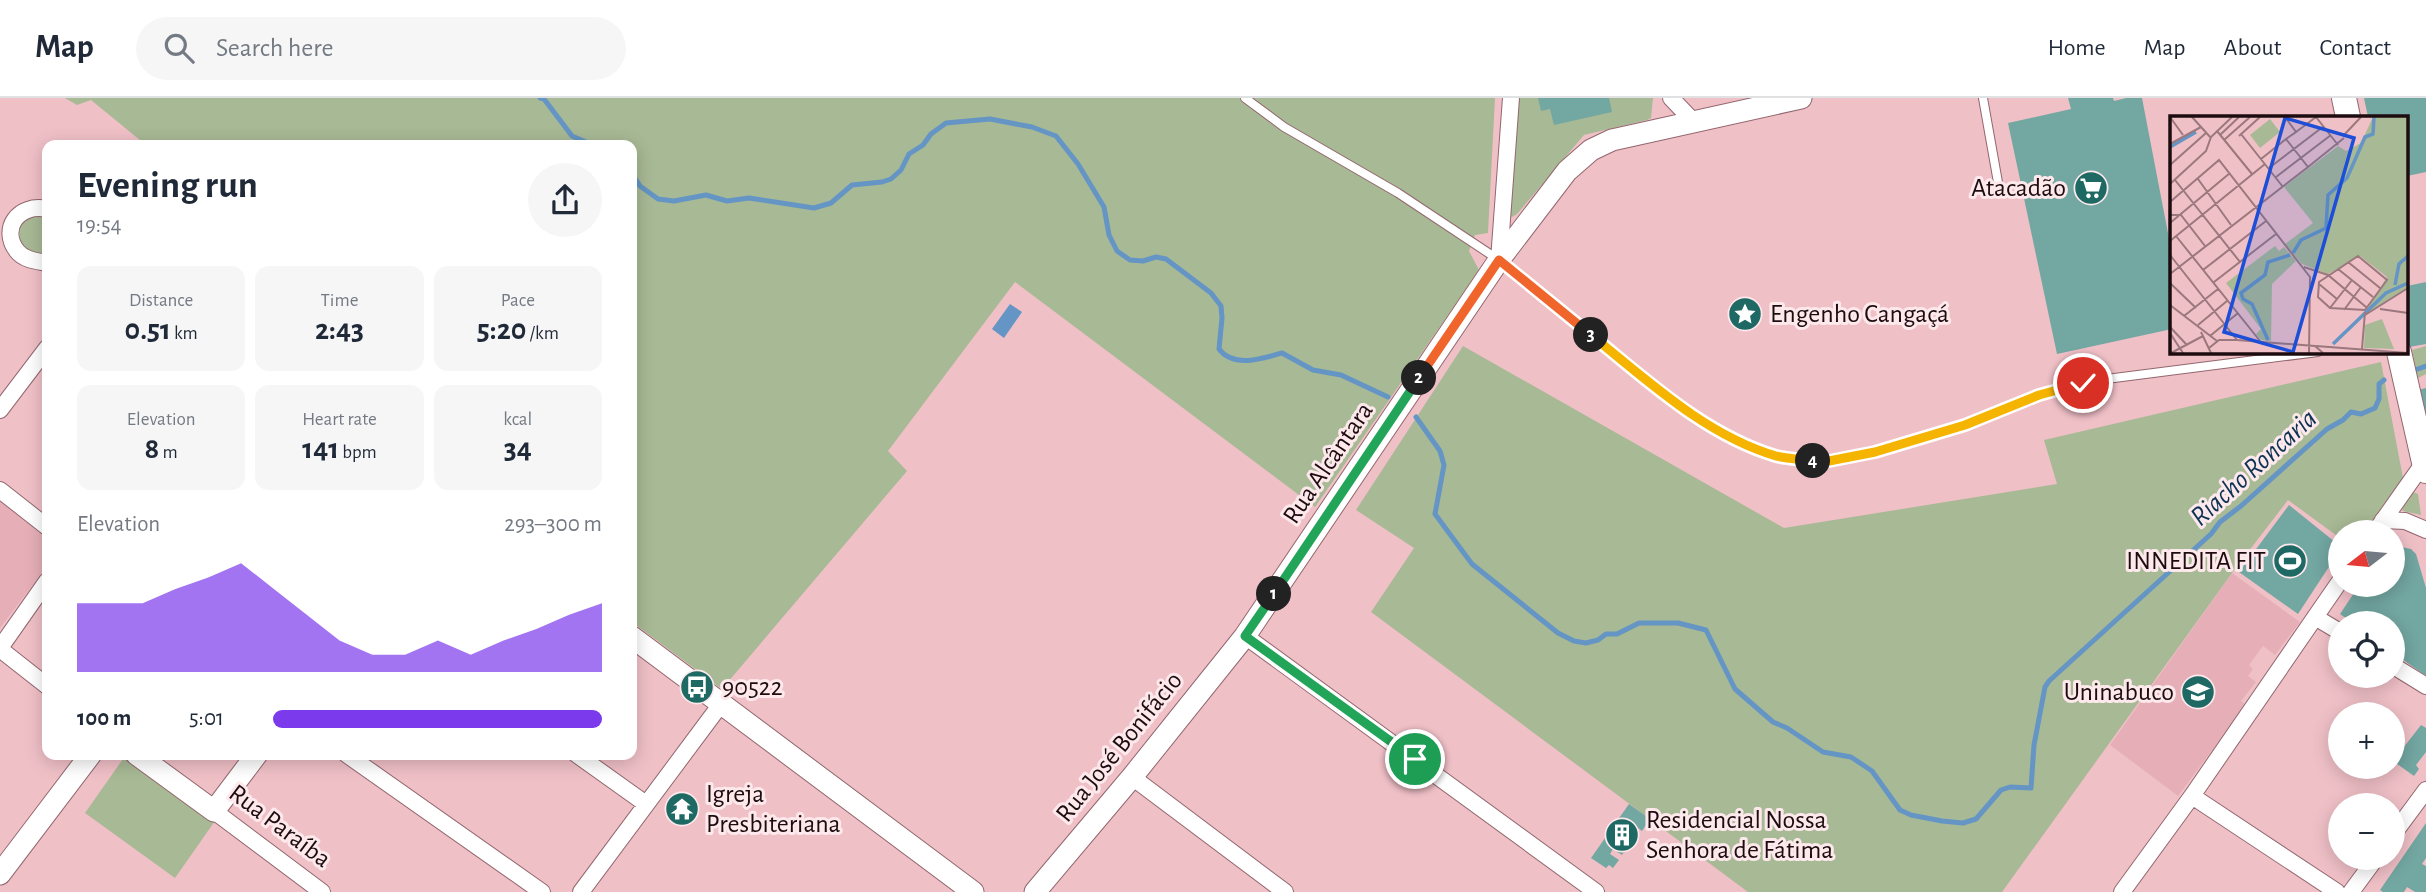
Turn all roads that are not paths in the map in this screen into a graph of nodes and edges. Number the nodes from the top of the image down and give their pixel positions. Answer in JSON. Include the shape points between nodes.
{"nodes":[{"id":1,"x":1245,"y":98,"type":"edge"},
{"id":2,"x":1511,"y":98,"type":"edge"},
{"id":3,"x":1671,"y":98,"type":"edge"},
{"id":4,"x":1801,"y":98,"type":"edge"},
{"id":5,"x":1983,"y":98,"type":"edge"},
{"id":6,"x":2344,"y":98,"type":"edge"},
{"id":7,"x":2348,"y":116,"type":"edge"},
{"id":8,"x":1693,"y":121,"type":"junction"},
{"id":9,"x":1998,"y":188,"type":"dead end"},
{"id":10,"x":42,"y":209,"type":"edge"},
{"id":11,"x":5,"y":221,"type":"edge"},
{"id":12,"x":1499,"y":260,"type":"junction"},
{"id":13,"x":42,"y":262,"type":"edge"},
{"id":14,"x":2303,"y":354,"type":"edge"},
{"id":15,"x":2399,"y":354,"type":"edge"},
{"id":16,"x":42,"y":360,"type":"edge"},
{"id":17,"x":0,"y":410,"type":"edge"},
{"id":18,"x":2424,"y":453,"type":"edge"},
{"id":19,"x":0,"y":491,"type":"edge"},
{"id":20,"x":2383,"y":520,"type":"edge"},
{"id":21,"x":2405,"y":521,"type":"edge"},
{"id":22,"x":42,"y":523,"type":"edge"},
{"id":23,"x":2426,"y":530,"type":"edge"},
{"id":24,"x":42,"y":588,"type":"edge"},
{"id":25,"x":2329,"y":597,"type":"edge"},
{"id":26,"x":2315,"y":617,"type":"junction"},
{"id":27,"x":2328,"y":625,"type":"edge"},
{"id":28,"x":1245,"y":636,"type":"junction"},
{"id":29,"x":637,"y":641,"type":"edge"},
{"id":30,"x":0,"y":648,"type":"edge"},
{"id":31,"x":2405,"y":673,"type":"edge"},
{"id":32,"x":42,"y":682,"type":"edge"},
{"id":33,"x":2426,"y":686,"type":"edge"},
{"id":34,"x":722,"y":704,"type":"junction"},
{"id":35,"x":86,"y":760,"type":"edge"},
{"id":36,"x":144,"y":760,"type":"edge"},
{"id":37,"x":252,"y":760,"type":"edge"},
{"id":38,"x":355,"y":760,"type":"edge"},
{"id":39,"x":584,"y":760,"type":"edge"},
{"id":40,"x":1132,"y":777,"type":"junction"},
{"id":41,"x":2426,"y":790,"type":"edge"},
{"id":42,"x":2192,"y":796,"type":"junction"},
{"id":43,"x":646,"y":804,"type":"junction"},
{"id":44,"x":214,"y":811,"type":"junction"},
{"id":45,"x":2405,"y":818,"type":"edge"},
{"id":46,"x":2367,"y":870,"type":"edge"},
{"id":47,"x":0,"y":874,"type":"edge"},
{"id":48,"x":322,"y":892,"type":"edge"},
{"id":49,"x":542,"y":892,"type":"edge"},
{"id":50,"x":581,"y":892,"type":"edge"},
{"id":51,"x":973,"y":892,"type":"edge"},
{"id":52,"x":1035,"y":892,"type":"edge"},
{"id":53,"x":1284,"y":892,"type":"edge"},
{"id":54,"x":1596,"y":892,"type":"edge"},
{"id":55,"x":2122,"y":892,"type":"edge"},
{"id":56,"x":2337,"y":892,"type":"edge"},
{"id":57,"x":2351,"y":892,"type":"edge"}],
"edges":[{"from":1,"to":12,"type":"lane"},
{"from":2,"to":12,"type":"street"},
{"from":3,"to":8,"type":"street"},
{"from":4,"to":8,"type":"street","name":"Rua Alcântara"},
{"from":5,"to":9,"type":"lane"},
{"from":6,"to":7,"type":"main road"},
{"from":8,"to":12,"type":"street","name":"Rua Alcântara","via":[[1612,140],[1591,150],[1567,171]]},
{"from":10,"to":11,"type":"street","via":[[29,208]]},
{"from":11,"to":13,"type":"street","via":[[17,252]]},
{"from":12,"to":14,"type":"lane","via":[[1672,400],[1732,438],[1789,458],[1824,462],[1875,452],[2083,383]]},
{"from":12,"to":28,"type":"street","name":"Rua Alcântara"},
{"from":15,"to":18,"type":"main road"},
{"from":16,"to":17,"type":"street"},
{"from":18,"to":20,"type":"street"},
{"from":19,"to":22,"type":"street"},
{"from":21,"to":23,"type":"street"},
{"from":24,"to":30,"type":"street"},
{"from":25,"to":26,"type":"street"},
{"from":26,"to":27,"type":"street"},
{"from":26,"to":42,"type":"street"},
{"from":28,"to":40,"type":"street","name":"Rua José Bonifácio"},
{"from":28,"to":54,"type":"street"},
{"from":29,"to":34,"type":"street"},
{"from":30,"to":32,"type":"street"},
{"from":31,"to":33,"type":"street"},
{"from":34,"to":43,"type":"street"},
{"from":34,"to":51,"type":"street"},
{"from":35,"to":47,"type":"street"},
{"from":36,"to":44,"type":"street","name":"Rua Paraíba"},
{"from":37,"to":44,"type":"street"},
{"from":38,"to":49,"type":"street"},
{"from":39,"to":43,"type":"street"},
{"from":40,"to":52,"type":"street","name":"Rua José Bonifácio"},
{"from":40,"to":53,"type":"street"},
{"from":41,"to":45,"type":"street"},
{"from":42,"to":55,"type":"street"},
{"from":42,"to":56,"type":"street"},
{"from":43,"to":50,"type":"street"},
{"from":44,"to":48,"type":"street","name":"Rua Paraíba"},
{"from":46,"to":57,"type":"street"}]}
